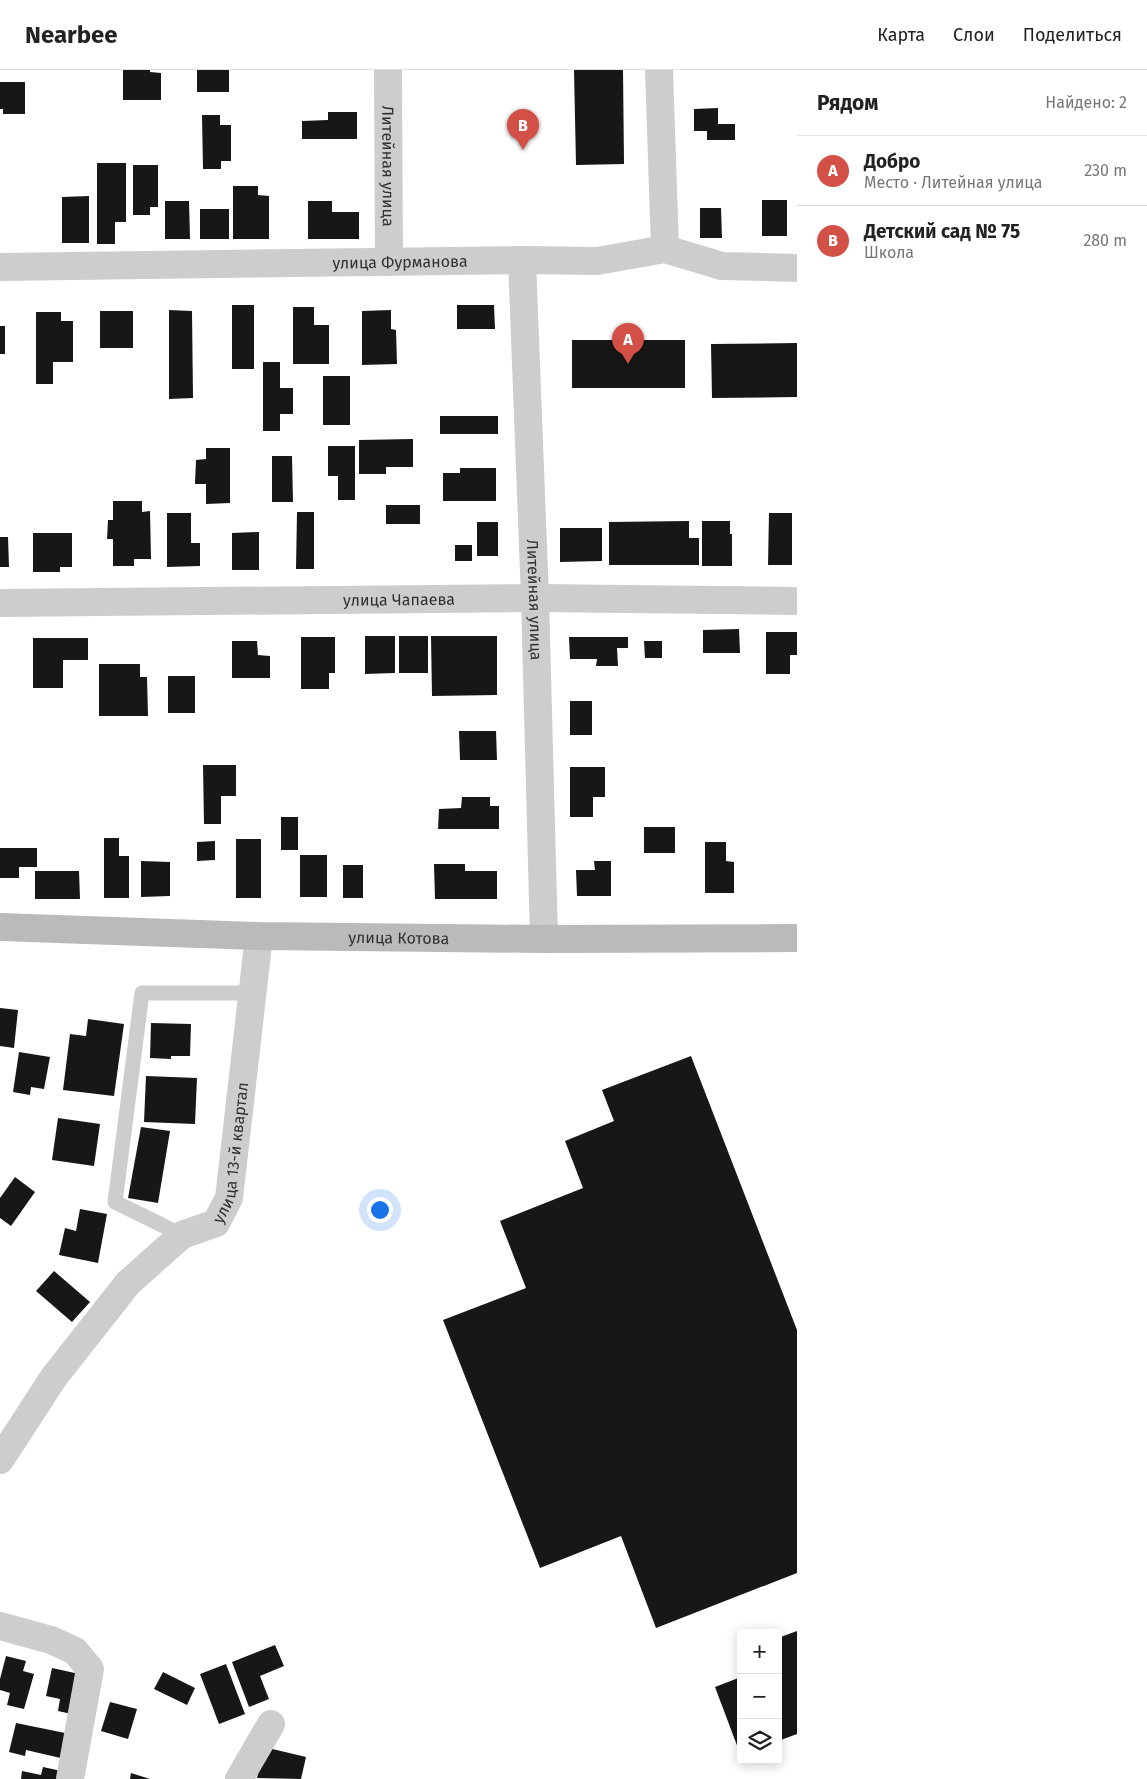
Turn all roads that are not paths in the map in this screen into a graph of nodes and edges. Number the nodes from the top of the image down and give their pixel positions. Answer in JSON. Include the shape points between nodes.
{"nodes":[{"id":1,"x":388,"y":70,"type":"edge"},
{"id":2,"x":659,"y":70,"type":"edge"},
{"id":3,"x":666,"y":248,"type":"junction"},
{"id":4,"x":522,"y":260,"type":"junction"},
{"id":5,"x":389,"y":262,"type":"junction"},
{"id":6,"x":0,"y":266,"type":"edge"},
{"id":7,"x":797,"y":268,"type":"edge"},
{"id":8,"x":535,"y":598,"type":"junction"},
{"id":9,"x":797,"y":601,"type":"edge"},
{"id":10,"x":0,"y":603,"type":"edge"},
{"id":11,"x":0,"y":927,"type":"edge"},
{"id":12,"x":259,"y":936,"type":"junction"},
{"id":13,"x":797,"y":938,"type":"edge"},
{"id":14,"x":544,"y":939,"type":"junction"},
{"id":15,"x":251,"y":993,"type":"junction"},
{"id":16,"x":182,"y":1235,"type":"junction"},
{"id":17,"x":0,"y":1460,"type":"edge"},
{"id":18,"x":0,"y":1626,"type":"edge"},
{"id":19,"x":271,"y":1724,"type":"dead end"},
{"id":20,"x":70,"y":1779,"type":"edge"},
{"id":21,"x":239,"y":1779,"type":"edge"}],
"edges":[{"from":1,"to":5,"type":"street","name":"Литейная улица"},
{"from":2,"to":3,"type":"street"},
{"from":3,"to":4,"type":"street","name":"улица Фурманова","via":[[597,261]]},
{"from":3,"to":7,"type":"street","name":"улица Фурманова","via":[[722,266]]},
{"from":4,"to":5,"type":"street","name":"улица Фурманова"},
{"from":4,"to":8,"type":"street","name":"Литейная улица"},
{"from":5,"to":6,"type":"street","name":"улица Фурманова"},
{"from":8,"to":9,"type":"street","name":"улица Чапаева"},
{"from":8,"to":10,"type":"street","name":"улица Чапаева"},
{"from":8,"to":14,"type":"street","name":"Литейная улица"},
{"from":11,"to":12,"type":"street","name":"улица Котова"},
{"from":12,"to":14,"type":"street","name":"улица Котова"},
{"from":12,"to":15,"type":"street","name":"улица 13-й квартал"},
{"from":13,"to":14,"type":"street","name":"улица Котова"},
{"from":15,"to":16,"type":"street","name":"улица 13-й квартал","via":[[230,1198],[216,1223]]},
{"from":15,"to":16,"type":"lane","via":[[142,993],[115,1202]]},
{"from":16,"to":17,"type":"street","name":"улица 13-й квартал","via":[[128,1283],[54,1377]]},
{"from":18,"to":20,"type":"street","via":[[51,1640],[74,1651],[90,1669]]},
{"from":19,"to":21,"type":"street"}]}
